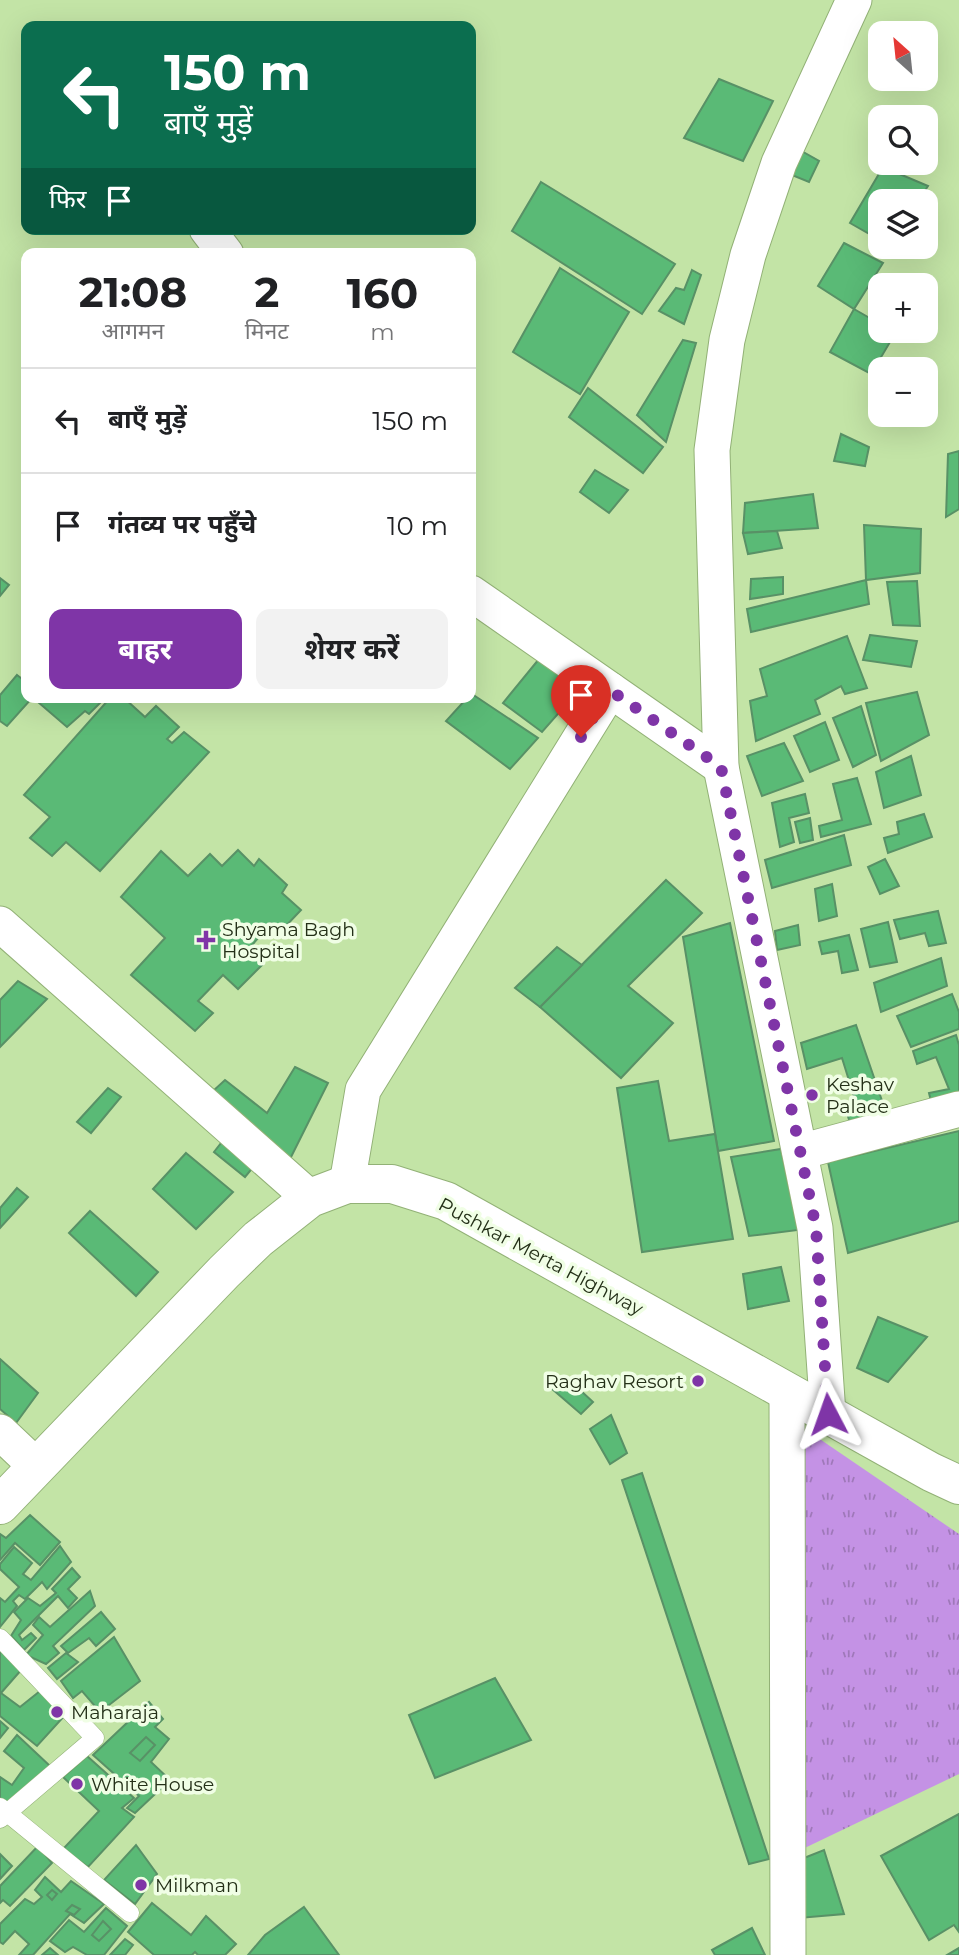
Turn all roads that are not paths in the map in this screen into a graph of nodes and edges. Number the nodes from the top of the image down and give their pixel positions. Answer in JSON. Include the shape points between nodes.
{"nodes":[{"id":1,"x":854,"y":0,"type":"edge"},
{"id":2,"x":476,"y":596,"type":"edge"},
{"id":3,"x":610,"y":690,"type":"junction"},
{"id":4,"x":721,"y":767,"type":"junction"},
{"id":5,"x":0,"y":923,"type":"edge"},
{"id":6,"x":959,"y":1109,"type":"edge"},
{"id":7,"x":800,"y":1152,"type":"junction"},
{"id":8,"x":347,"y":1184,"type":"junction"},
{"id":9,"x":310,"y":1198,"type":"junction"},
{"id":10,"x":788,"y":1392,"type":"junction"},
{"id":11,"x":828,"y":1414,"type":"junction"},
{"id":12,"x":0,"y":1432,"type":"edge"},
{"id":13,"x":37,"y":1466,"type":"junction"},
{"id":14,"x":959,"y":1485,"type":"edge"},
{"id":15,"x":0,"y":1505,"type":"edge"},
{"id":16,"x":0,"y":1638,"type":"edge"},
{"id":17,"x":2,"y":1813,"type":"edge"},
{"id":18,"x":130,"y":1913,"type":"dead end"},
{"id":19,"x":788,"y":1955,"type":"edge"}],
"edges":[{"from":1,"to":4,"type":"street","via":[[779,163],[748,255],[727,340],[712,450]]},
{"from":2,"to":3,"type":"street"},
{"from":3,"to":4,"type":"street"},
{"from":3,"to":8,"type":"street","via":[[363,1090]]},
{"from":4,"to":7,"type":"street"},
{"from":5,"to":9,"type":"street"},
{"from":6,"to":7,"type":"street"},
{"from":7,"to":11,"type":"street","via":[[816,1228]]},
{"from":8,"to":9,"type":"highway","name":"Pushkar Merta Highway"},
{"from":8,"to":10,"type":"highway","name":"Pushkar Merta Highway","via":[[392,1184],[446,1201]]},
{"from":9,"to":13,"type":"highway","name":"Pushkar Merta Highway","via":[[224,1272]]},
{"from":10,"to":11,"type":"highway","name":"Pushkar Merta Highway"},
{"from":10,"to":19,"type":"street"},
{"from":11,"to":14,"type":"highway","name":"Pushkar Merta Highway"},
{"from":12,"to":13,"type":"street"},
{"from":13,"to":15,"type":"highway","name":"Pushkar Merta Highway"},
{"from":16,"to":17,"type":"lane","via":[[95,1738]]},
{"from":17,"to":18,"type":"lane"}]}
